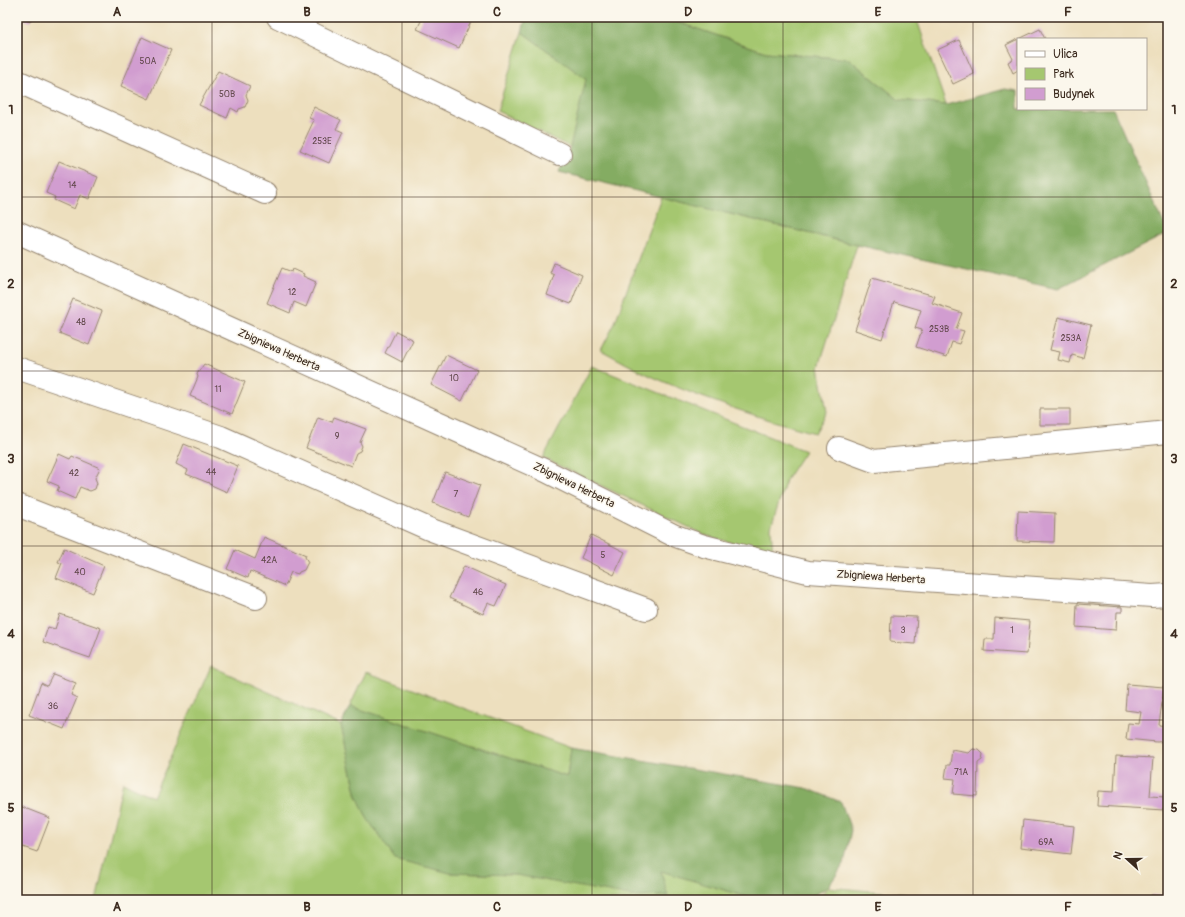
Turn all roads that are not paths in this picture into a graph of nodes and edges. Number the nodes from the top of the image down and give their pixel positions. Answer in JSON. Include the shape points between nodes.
{"nodes":[{"id":1,"x":278,"y":17,"type":"edge"},
{"id":2,"x":17,"y":81,"type":"edge"},
{"id":3,"x":560,"y":154,"type":"dead end"},
{"id":4,"x":265,"y":194,"type":"dead end"},
{"id":5,"x":17,"y":232,"type":"edge"},
{"id":6,"x":17,"y":368,"type":"edge"},
{"id":7,"x":1168,"y":432,"type":"edge"},
{"id":8,"x":839,"y":448,"type":"dead end"},
{"id":9,"x":17,"y":505,"type":"edge"},
{"id":10,"x":1168,"y":595,"type":"edge"},
{"id":11,"x":256,"y":598,"type":"dead end"},
{"id":12,"x":646,"y":609,"type":"dead end"}],
"edges":[{"from":1,"to":3,"type":"street"},
{"from":2,"to":4,"type":"street"},
{"from":5,"to":10,"type":"street","name":"Zbigniewa Herberta","via":[[539,468],[673,535],[704,546],[808,572]]},
{"from":6,"to":12,"type":"street","via":[[221,437],[429,528]]},
{"from":7,"to":8,"type":"street","via":[[874,461]]},
{"from":9,"to":11,"type":"street"}]}
